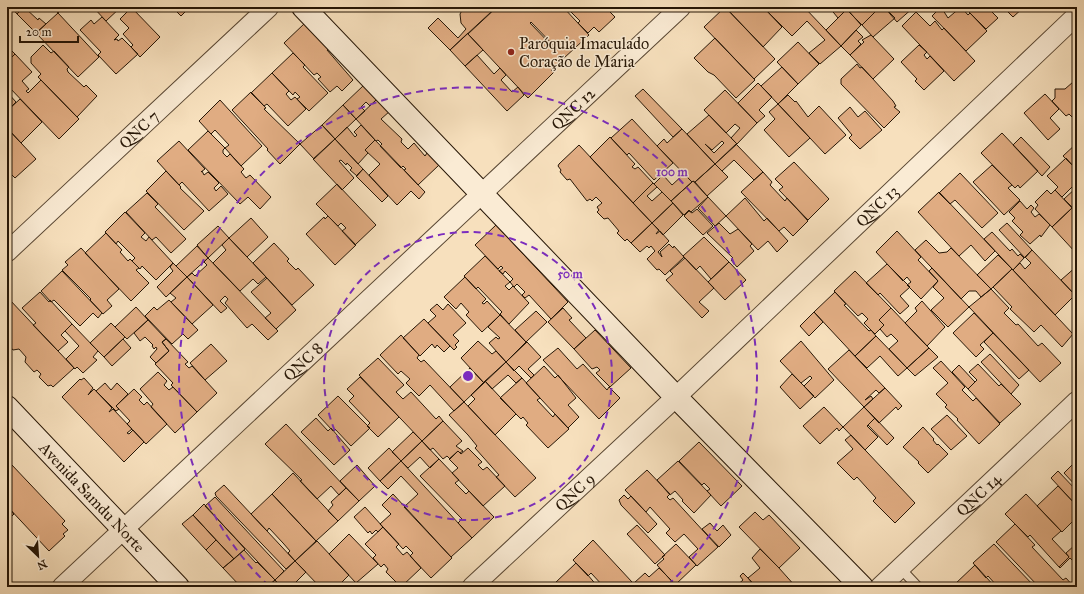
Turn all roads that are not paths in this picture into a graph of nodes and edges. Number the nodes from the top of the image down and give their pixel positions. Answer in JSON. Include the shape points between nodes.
{"nodes":[{"id":1,"x":269,"y":7,"type":"edge"},
{"id":2,"x":303,"y":7,"type":"edge"},
{"id":3,"x":681,"y":7,"type":"edge"},
{"id":4,"x":1077,"y":15,"type":"edge"},
{"id":5,"x":482,"y":194,"type":"junction"},
{"id":6,"x":7,"y":252,"type":"edge"},
{"id":7,"x":676,"y":397,"type":"junction"},
{"id":8,"x":1077,"y":401,"type":"edge"},
{"id":9,"x":7,"y":407,"type":"edge"},
{"id":10,"x":123,"y":529,"type":"junction"},
{"id":11,"x":901,"y":568,"type":"junction"},
{"id":12,"x":62,"y":587,"type":"edge"},
{"id":13,"x":178,"y":587,"type":"edge"},
{"id":14,"x":472,"y":587,"type":"edge"},
{"id":15,"x":862,"y":587,"type":"edge"},
{"id":16,"x":880,"y":587,"type":"edge"},
{"id":17,"x":918,"y":587,"type":"edge"}],
"edges":[{"from":1,"to":6,"type":"street","name":"QNC 7"},
{"from":2,"to":5,"type":"street"},
{"from":3,"to":5,"type":"street","name":"QNC 12"},
{"from":4,"to":7,"type":"street","name":"QNC 13"},
{"from":5,"to":7,"type":"street"},
{"from":5,"to":10,"type":"street","name":"QNC 8"},
{"from":7,"to":14,"type":"street","name":"QNC 9"},
{"from":7,"to":15,"type":"street"},
{"from":8,"to":11,"type":"street","name":"QNC 14"},
{"from":9,"to":10,"type":"street","name":"Avenida Samdu Norte"},
{"from":10,"to":12,"type":"street","name":"QNC 8"},
{"from":10,"to":13,"type":"street","name":"Avenida Samdu Norte"},
{"from":11,"to":16,"type":"street","name":"QNC 14"},
{"from":11,"to":17,"type":"lane"}]}
